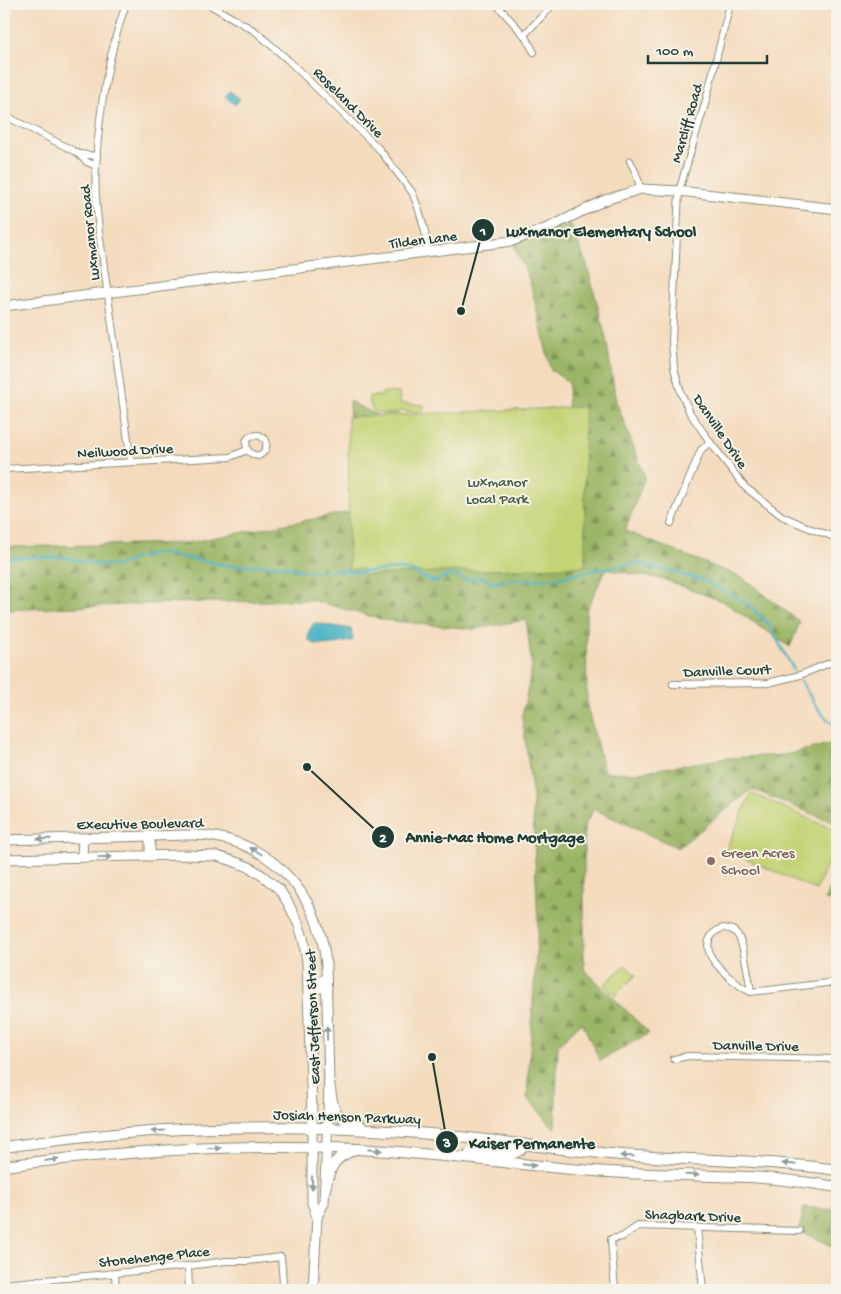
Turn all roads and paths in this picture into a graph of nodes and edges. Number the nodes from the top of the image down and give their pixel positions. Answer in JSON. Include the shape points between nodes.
{"nodes":[{"id":1,"x":126,"y":4,"type":"edge"},
{"id":2,"x":208,"y":4,"type":"edge"},
{"id":3,"x":496,"y":4,"type":"edge"},
{"id":4,"x":552,"y":4,"type":"edge"},
{"id":5,"x":730,"y":4,"type":"edge"},
{"id":6,"x":524,"y":35,"type":"junction"},
{"id":7,"x":534,"y":52,"type":"dead end"},
{"id":8,"x":4,"y":115,"type":"edge"},
{"id":9,"x":79,"y":154,"type":"junction"},
{"id":10,"x":97,"y":156,"type":"junction"},
{"id":11,"x":630,"y":161,"type":"dead end"},
{"id":12,"x":96,"y":166,"type":"junction"},
{"id":13,"x":642,"y":189,"type":"junction"},
{"id":14,"x":679,"y":191,"type":"junction"},
{"id":15,"x":837,"y":209,"type":"edge"},
{"id":16,"x":427,"y":253,"type":"junction"},
{"id":17,"x":108,"y":292,"type":"junction"},
{"id":18,"x":4,"y":306,"type":"edge"},
{"id":19,"x":710,"y":442,"type":"junction"},
{"id":20,"x":247,"y":450,"type":"dead end"},
{"id":21,"x":132,"y":462,"type":"junction"},
{"id":22,"x":4,"y":469,"type":"edge"},
{"id":23,"x":671,"y":523,"type":"dead end"},
{"id":24,"x":837,"y":538,"type":"edge"},
{"id":25,"x":837,"y":660,"type":"edge"},
{"id":26,"x":673,"y":684,"type":"dead end"},
{"id":27,"x":150,"y":836,"type":"junction"},
{"id":28,"x":83,"y":838,"type":"junction"},
{"id":29,"x":4,"y":840,"type":"edge"},
{"id":30,"x":150,"y":856,"type":"junction"},
{"id":31,"x":82,"y":857,"type":"junction"},
{"id":32,"x":4,"y":859,"type":"edge"},
{"id":33,"x":293,"y":882,"type":"joint"},
{"id":34,"x":326,"y":978,"type":"junction"},
{"id":35,"x":837,"y":983,"type":"edge"},
{"id":36,"x":308,"y":988,"type":"junction"},
{"id":37,"x":326,"y":988,"type":"junction"},
{"id":38,"x":752,"y":992,"type":"junction"},
{"id":39,"x":674,"y":1059,"type":"dead end"},
{"id":40,"x":837,"y":1059,"type":"edge"},
{"id":41,"x":329,"y":1082,"type":"junction"},
{"id":42,"x":312,"y":1128,"type":"junction"},
{"id":43,"x":328,"y":1129,"type":"junction"},
{"id":44,"x":374,"y":1130,"type":"junction"},
{"id":45,"x":524,"y":1145,"type":"junction"},
{"id":46,"x":4,"y":1147,"type":"edge"},
{"id":47,"x":312,"y":1148,"type":"junction"},
{"id":48,"x":327,"y":1148,"type":"junction"},
{"id":49,"x":355,"y":1149,"type":"junction"},
{"id":50,"x":446,"y":1156,"type":"junction"},
{"id":51,"x":4,"y":1166,"type":"edge"},
{"id":52,"x":837,"y":1170,"type":"edge"},
{"id":53,"x":837,"y":1187,"type":"edge"},
{"id":54,"x":325,"y":1189,"type":"junction"},
{"id":55,"x":317,"y":1217,"type":"junction"},
{"id":56,"x":697,"y":1228,"type":"junction"},
{"id":57,"x":799,"y":1231,"type":"dead end"},
{"id":58,"x":188,"y":1266,"type":"junction"},
{"id":59,"x":115,"y":1273,"type":"junction"},
{"id":60,"x":837,"y":1278,"type":"edge"},
{"id":61,"x":38,"y":1280,"type":"junction"},
{"id":62,"x":283,"y":1283,"type":"dead end"},
{"id":63,"x":4,"y":1284,"type":"edge"},
{"id":64,"x":38,"y":1290,"type":"edge"},
{"id":65,"x":116,"y":1290,"type":"edge"},
{"id":66,"x":189,"y":1290,"type":"edge"},
{"id":67,"x":313,"y":1290,"type":"edge"},
{"id":68,"x":615,"y":1290,"type":"edge"},
{"id":69,"x":703,"y":1290,"type":"edge"},
{"id":70,"x":831,"y":1290,"type":"edge"}],
"edges":[{"from":1,"to":10,"type":"street","name":"Luxmanor Road","via":[[103,100]]},
{"from":2,"to":16,"type":"street","name":"Roseland Drive","via":[[255,31],[379,149],[412,192],[425,232]]},
{"from":3,"to":6,"type":"street"},
{"from":4,"to":6,"type":"street"},
{"from":5,"to":14,"type":"street","name":"Marcliff Road"},
{"from":6,"to":7,"type":"street"},
{"from":8,"to":9,"type":"street"},
{"from":9,"to":10,"type":"street"},
{"from":9,"to":12,"type":"street"},
{"from":10,"to":12,"type":"street","name":"Luxmanor Road"},
{"from":11,"to":13,"type":"street"},
{"from":12,"to":17,"type":"street","name":"Luxmanor Road"},
{"from":13,"to":14,"type":"street","name":"Tilden Lane"},
{"from":13,"to":16,"type":"street","name":"Tilden Lane","via":[[604,200],[550,227],[512,241]]},
{"from":14,"to":15,"type":"street","name":"Tilden Lane"},
{"from":14,"to":19,"type":"street","name":"Danville Drive","via":[[672,341],[674,368],[690,413]]},
{"from":16,"to":17,"type":"street","name":"Tilden Lane"},
{"from":17,"to":18,"type":"street","name":"Tilden Lane"},
{"from":17,"to":21,"type":"street","name":"Luxmanor Road"},
{"from":19,"to":23,"type":"street","via":[[701,450]]},
{"from":19,"to":24,"type":"street","name":"Danville Drive","via":[[745,487],[782,516]]},
{"from":20,"to":21,"type":"street","name":"Neilwood Drive","via":[[230,456]]},
{"from":21,"to":22,"type":"street","name":"Neilwood Drive"},
{"from":25,"to":26,"type":"street","name":"Danville Court","via":[[800,675],[768,683]]},
{"from":27,"to":28,"type":"street","name":"Executive Boulevard"},
{"from":27,"to":30,"type":"street"},
{"from":33,"to":27,"type":"street","name":"Executive Boulevard","one_way":true,"via":[[268,858],[230,839],[199,834]]},
{"from":28,"to":29,"type":"street","name":"Executive Boulevard","one_way":true},
{"from":28,"to":31,"type":"street"},
{"from":31,"to":30,"type":"street","one_way":true},
{"from":30,"to":36,"type":"street","name":"East Jefferson Street","via":[[225,858],[256,871],[275,886],[295,916],[303,938]]},
{"from":31,"to":32,"type":"street"},
{"from":33,"to":34,"type":"street","name":"East Jefferson Street","via":[[309,904],[317,924],[324,947]]},
{"from":34,"to":36,"type":"street"},
{"from":34,"to":37,"type":"street","name":"East Jefferson Street"},
{"from":35,"to":38,"type":"street"},
{"from":36,"to":37,"type":"street"},
{"from":36,"to":42,"type":"street","name":"East Jefferson Street"},
{"from":41,"to":37,"type":"street","name":"East Jefferson Street","one_way":true},
{"from":38,"to":38,"type":"street","via":[[742,989],[708,952],[713,934],[723,928],[739,935]]},
{"from":39,"to":40,"type":"street","name":"Danville Drive","via":[[688,1056]]},
{"from":41,"to":43,"type":"street","name":"East Jefferson Street"},
{"from":41,"to":44,"type":"main road","via":[[332,1105],[338,1116]]},
{"from":42,"to":43,"type":"main road","name":"Josiah Henson Parkway"},
{"from":42,"to":46,"type":"main road","name":"Josiah Henson Parkway","one_way":true,"via":[[182,1129]]},
{"from":42,"to":47,"type":"street","name":"East Jefferson Street"},
{"from":43,"to":44,"type":"main road","name":"Josiah Henson Parkway"},
{"from":43,"to":48,"type":"street","name":"East Jefferson Street"},
{"from":44,"to":45,"type":"main road","name":"Josiah Henson Parkway"},
{"from":45,"to":50,"type":"main road","via":[[514,1153],[474,1152]]},
{"from":52,"to":45,"type":"main road","name":"Josiah Henson Parkway","one_way":true,"via":[[757,1162],[628,1156]]},
{"from":47,"to":48,"type":"main road"},
{"from":51,"to":47,"type":"main road","one_way":true,"via":[[184,1150]]},
{"from":47,"to":55,"type":"street","name":"East Jefferson Street","one_way":true,"via":[[312,1203]]},
{"from":48,"to":49,"type":"main road"},
{"from":48,"to":54,"type":"street","name":"East Jefferson Street"},
{"from":49,"to":50,"type":"main road","one_way":true},
{"from":49,"to":54,"type":"main road","via":[[336,1160]]},
{"from":50,"to":53,"type":"main road","one_way":true,"via":[[592,1171],[750,1177]]},
{"from":54,"to":55,"type":"street","name":"East Jefferson Street","via":[[324,1204]]},
{"from":55,"to":67,"type":"street","name":"East Jefferson Street"},
{"from":56,"to":57,"type":"street","name":"Shagbark Drive"},
{"from":56,"to":68,"type":"street","name":"Shagbark Drive","via":[[638,1226],[611,1239]]},
{"from":56,"to":69,"type":"street"},
{"from":58,"to":59,"type":"street","name":"Stonehenge Place"},
{"from":58,"to":62,"type":"street","name":"Stonehenge Place","via":[[281,1257]]},
{"from":58,"to":66,"type":"street"},
{"from":59,"to":61,"type":"street","name":"Stonehenge Place"},
{"from":59,"to":65,"type":"street"},
{"from":60,"to":70,"type":"street"},
{"from":61,"to":63,"type":"street","name":"Stonehenge Place"},
{"from":61,"to":64,"type":"street"}]}
